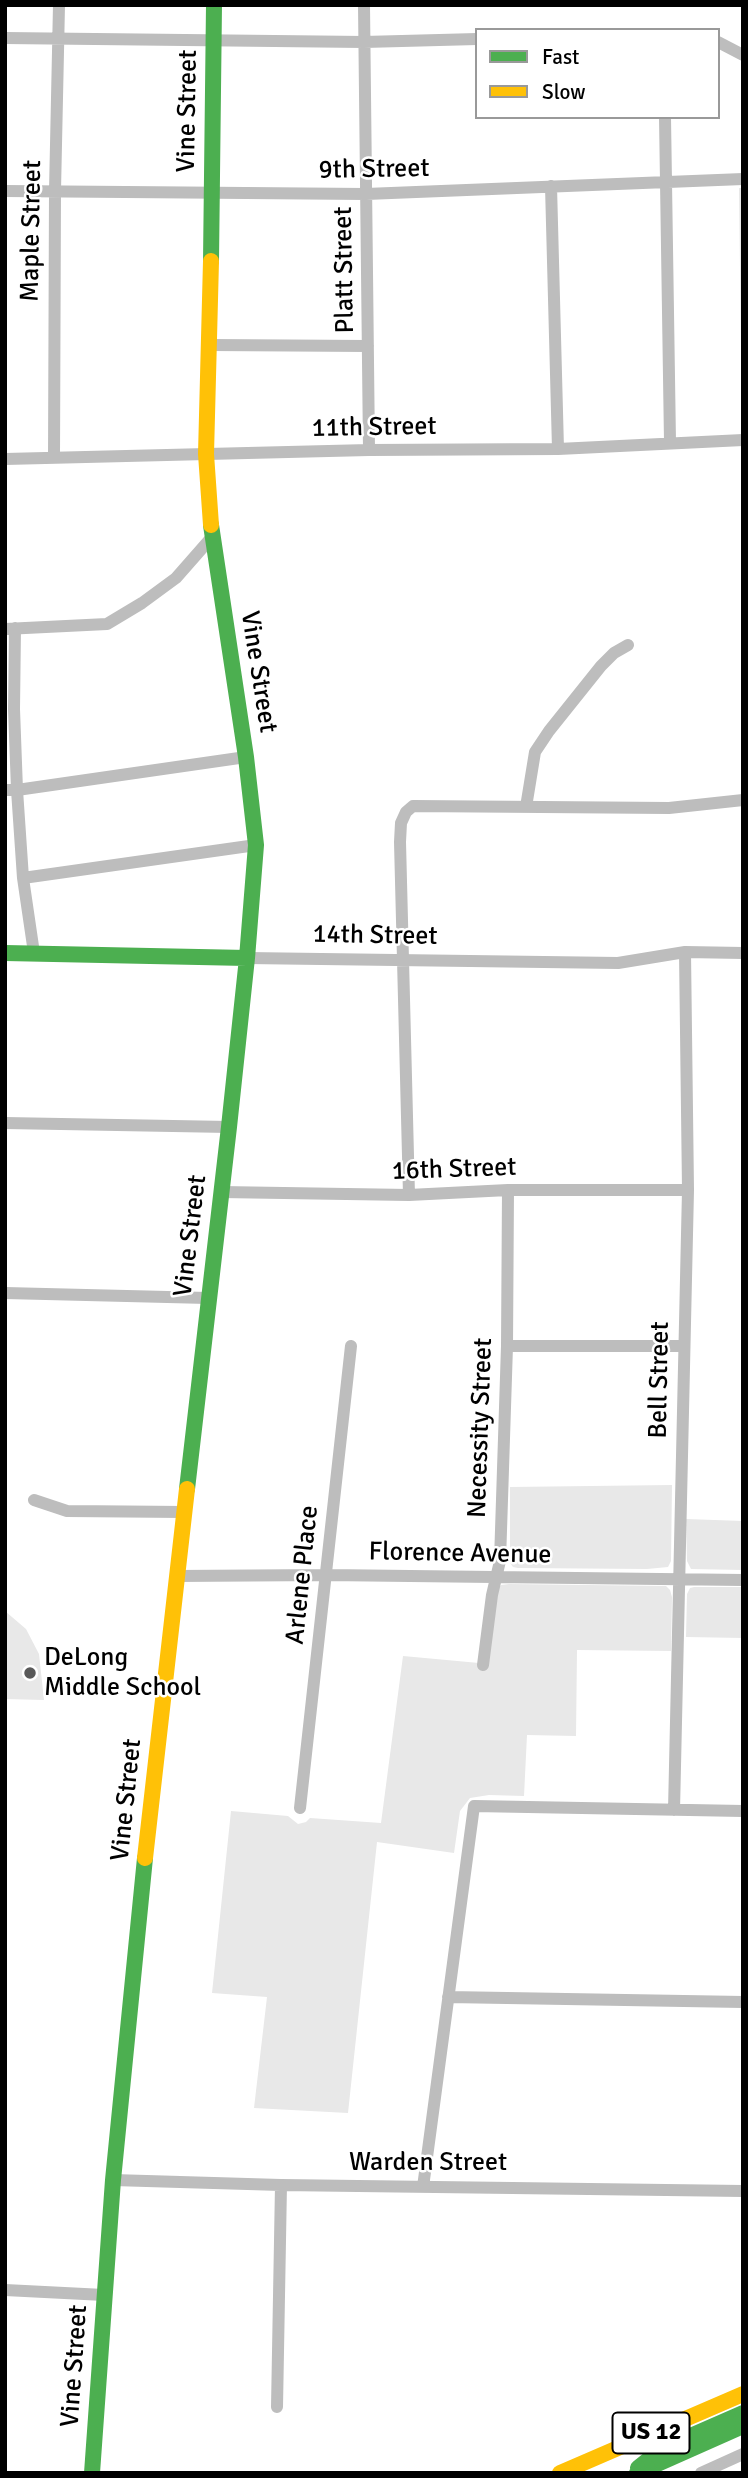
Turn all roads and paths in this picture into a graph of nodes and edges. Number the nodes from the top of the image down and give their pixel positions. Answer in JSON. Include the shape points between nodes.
{"nodes":[{"id":1,"x":59,"y":5,"type":"edge"},
{"id":2,"x":214,"y":5,"type":"edge"},
{"id":3,"x":364,"y":5,"type":"edge"},
{"id":4,"x":59,"y":37,"type":"junction"},
{"id":5,"x":5,"y":38,"type":"edge"},
{"id":6,"x":475,"y":39,"type":"edge"},
{"id":7,"x":213,"y":40,"type":"junction"},
{"id":8,"x":364,"y":42,"type":"junction"},
{"id":9,"x":720,"y":43,"type":"edge"},
{"id":10,"x":743,"y":55,"type":"edge"},
{"id":11,"x":666,"y":119,"type":"edge"},
{"id":12,"x":743,"y":179,"type":"edge"},
{"id":13,"x":666,"y":181,"type":"junction"},
{"id":14,"x":551,"y":186,"type":"junction"},
{"id":15,"x":5,"y":191,"type":"edge"},
{"id":16,"x":55,"y":191,"type":"junction"},
{"id":17,"x":211,"y":194,"type":"junction"},
{"id":18,"x":366,"y":194,"type":"junction"},
{"id":19,"x":210,"y":345,"type":"junction"},
{"id":20,"x":368,"y":346,"type":"junction"},
{"id":21,"x":743,"y":440,"type":"edge"},
{"id":22,"x":670,"y":442,"type":"junction"},
{"id":23,"x":558,"y":449,"type":"junction"},
{"id":24,"x":369,"y":450,"type":"junction"},
{"id":25,"x":206,"y":454,"type":"junction"},
{"id":26,"x":54,"y":458,"type":"junction"},
{"id":27,"x":5,"y":459,"type":"edge"},
{"id":28,"x":212,"y":537,"type":"junction"},
{"id":29,"x":10,"y":629,"type":"edge"},
{"id":30,"x":628,"y":645,"type":"dead end"},
{"id":31,"x":246,"y":757,"type":"junction"},
{"id":32,"x":11,"y":790,"type":"edge"},
{"id":33,"x":743,"y":800,"type":"edge"},
{"id":34,"x":526,"y":807,"type":"junction"},
{"id":35,"x":256,"y":845,"type":"junction"},
{"id":36,"x":23,"y":878,"type":"junction"},
{"id":37,"x":685,"y":952,"type":"junction"},
{"id":38,"x":5,"y":953,"type":"edge"},
{"id":39,"x":34,"y":953,"type":"junction"},
{"id":40,"x":743,"y":953,"type":"edge"},
{"id":41,"x":247,"y":958,"type":"junction"},
{"id":42,"x":402,"y":961,"type":"junction"},
{"id":43,"x":5,"y":1123,"type":"edge"},
{"id":44,"x":229,"y":1127,"type":"junction"},
{"id":45,"x":508,"y":1190,"type":"junction"},
{"id":46,"x":688,"y":1190,"type":"junction"},
{"id":47,"x":221,"y":1192,"type":"junction"},
{"id":48,"x":409,"y":1195,"type":"junction"},
{"id":49,"x":5,"y":1293,"type":"edge"},
{"id":50,"x":208,"y":1298,"type":"junction"},
{"id":51,"x":351,"y":1346,"type":"dead end"},
{"id":52,"x":507,"y":1346,"type":"junction"},
{"id":53,"x":683,"y":1346,"type":"junction"},
{"id":54,"x":34,"y":1500,"type":"dead end"},
{"id":55,"x":184,"y":1512,"type":"junction"},
{"id":56,"x":327,"y":1575,"type":"junction"},
{"id":57,"x":177,"y":1576,"type":"junction"},
{"id":58,"x":496,"y":1577,"type":"junction"},
{"id":59,"x":680,"y":1578,"type":"junction"},
{"id":60,"x":743,"y":1580,"type":"edge"},
{"id":61,"x":483,"y":1665,"type":"dead end"},
{"id":62,"x":300,"y":1808,"type":"dead end"},
{"id":63,"x":674,"y":1810,"type":"junction"},
{"id":64,"x":743,"y":1811,"type":"edge"},
{"id":65,"x":448,"y":1997,"type":"junction"},
{"id":66,"x":743,"y":2002,"type":"edge"},
{"id":67,"x":113,"y":2180,"type":"junction"},
{"id":68,"x":281,"y":2185,"type":"junction"},
{"id":69,"x":423,"y":2187,"type":"junction"},
{"id":70,"x":743,"y":2191,"type":"edge"},
{"id":71,"x":5,"y":2290,"type":"edge"},
{"id":72,"x":104,"y":2295,"type":"junction"},
{"id":73,"x":743,"y":2394,"type":"edge"},
{"id":74,"x":277,"y":2407,"type":"dead end"},
{"id":75,"x":743,"y":2413,"type":"edge"},
{"id":76,"x":743,"y":2426,"type":"edge"},
{"id":77,"x":743,"y":2454,"type":"edge"},
{"id":78,"x":92,"y":2473,"type":"edge"},
{"id":79,"x":560,"y":2473,"type":"edge"},
{"id":80,"x":634,"y":2473,"type":"edge"},
{"id":81,"x":701,"y":2473,"type":"edge"}],
"edges":[{"from":1,"to":4,"type":"street","name":"Maple Street"},
{"from":2,"to":7,"type":"street","name":"Vine Street"},
{"from":3,"to":8,"type":"street","name":"Platt Street"},
{"from":4,"to":5,"type":"street"},
{"from":4,"to":7,"type":"street"},
{"from":4,"to":16,"type":"street","name":"Maple Street"},
{"from":6,"to":8,"type":"street"},
{"from":7,"to":8,"type":"street"},
{"from":7,"to":17,"type":"street","name":"Vine Street"},
{"from":8,"to":18,"type":"street","name":"Platt Street"},
{"from":9,"to":10,"type":"street"},
{"from":11,"to":13,"type":"street"},
{"from":12,"to":13,"type":"street","name":"9th Street"},
{"from":13,"to":14,"type":"street","name":"9th Street"},
{"from":13,"to":22,"type":"street"},
{"from":14,"to":18,"type":"street","name":"9th Street"},
{"from":14,"to":23,"type":"street"},
{"from":15,"to":16,"type":"street","name":"9th Street"},
{"from":16,"to":17,"type":"street","name":"9th Street"},
{"from":16,"to":26,"type":"street","name":"Maple Street"},
{"from":17,"to":18,"type":"street","name":"9th Street"},
{"from":17,"to":19,"type":"street","name":"Vine Street"},
{"from":18,"to":20,"type":"street","name":"Platt Street"},
{"from":19,"to":20,"type":"street"},
{"from":19,"to":25,"type":"street","name":"Vine Street"},
{"from":20,"to":24,"type":"street","name":"Platt Street"},
{"from":21,"to":22,"type":"street","name":"11th Street"},
{"from":22,"to":23,"type":"street","name":"11th Street"},
{"from":23,"to":24,"type":"street","name":"11th Street"},
{"from":24,"to":25,"type":"street","name":"11th Street"},
{"from":25,"to":26,"type":"street","name":"11th Street"},
{"from":25,"to":28,"type":"street","name":"Vine Street"},
{"from":26,"to":27,"type":"street","name":"11th Street"},
{"from":28,"to":29,"type":"street","via":[[176,578],[107,624]]},
{"from":28,"to":31,"type":"street","name":"Vine Street"},
{"from":29,"to":32,"type":"street","via":[[15,709]]},
{"from":30,"to":34,"type":"street","via":[[601,666],[535,752]]},
{"from":31,"to":32,"type":"street"},
{"from":31,"to":35,"type":"street","name":"Vine Street"},
{"from":32,"to":36,"type":"street"},
{"from":33,"to":34,"type":"street","via":[[668,808]]},
{"from":34,"to":42,"type":"street","via":[[413,806],[406,812],[401,822]]},
{"from":35,"to":36,"type":"street"},
{"from":35,"to":41,"type":"street","name":"Vine Street"},
{"from":36,"to":39,"type":"street"},
{"from":37,"to":40,"type":"street","name":"14th Street"},
{"from":37,"to":42,"type":"street","name":"14th Street","via":[[618,963]]},
{"from":37,"to":46,"type":"street","name":"Bell Street"},
{"from":38,"to":39,"type":"street","name":"14th Street"},
{"from":39,"to":41,"type":"street","name":"14th Street"},
{"from":41,"to":42,"type":"street","name":"14th Street"},
{"from":41,"to":44,"type":"street","name":"Vine Street"},
{"from":42,"to":48,"type":"street"},
{"from":43,"to":44,"type":"street"},
{"from":44,"to":47,"type":"street","name":"Vine Street"},
{"from":45,"to":46,"type":"street","name":"16th Street"},
{"from":45,"to":48,"type":"street","name":"16th Street"},
{"from":45,"to":52,"type":"street","name":"Necessity Street"},
{"from":46,"to":53,"type":"street","name":"Bell Street"},
{"from":47,"to":48,"type":"street","name":"16th Street"},
{"from":47,"to":50,"type":"street","name":"Vine Street"},
{"from":49,"to":50,"type":"street"},
{"from":50,"to":55,"type":"street","name":"Vine Street"},
{"from":51,"to":56,"type":"street","name":"Arlene Place"},
{"from":52,"to":53,"type":"street"},
{"from":52,"to":58,"type":"street","name":"Necessity Street"},
{"from":53,"to":59,"type":"street","name":"Bell Street"},
{"from":54,"to":55,"type":"street","via":[[67,1511]]},
{"from":55,"to":57,"type":"street","name":"Vine Street"},
{"from":56,"to":57,"type":"street","name":"Florence Avenue"},
{"from":56,"to":58,"type":"street","name":"Florence Avenue"},
{"from":56,"to":62,"type":"street","name":"Arlene Place"},
{"from":57,"to":67,"type":"street","name":"Vine Street"},
{"from":58,"to":59,"type":"street","name":"Florence Avenue"},
{"from":58,"to":61,"type":"street","name":"Necessity Street"},
{"from":59,"to":60,"type":"street","name":"Florence Avenue"},
{"from":59,"to":63,"type":"street","name":"Bell Street"},
{"from":63,"to":64,"type":"street"},
{"from":63,"to":65,"type":"street","via":[[474,1806]]},
{"from":65,"to":66,"type":"street"},
{"from":65,"to":69,"type":"street"},
{"from":67,"to":68,"type":"street","name":"Warden Street"},
{"from":67,"to":72,"type":"street","name":"Vine Street"},
{"from":68,"to":69,"type":"street","name":"Warden Street"},
{"from":68,"to":74,"type":"street"},
{"from":69,"to":70,"type":"street","name":"Warden Street"},
{"from":71,"to":72,"type":"street"},
{"from":72,"to":78,"type":"street","name":"Vine Street"},
{"from":73,"to":79,"type":"street","number":"US 12"},
{"from":75,"to":80,"type":"street","via":[[663,2448]]},
{"from":76,"to":80,"type":"street","number":"US 12"},
{"from":77,"to":81,"type":"street"}]}
